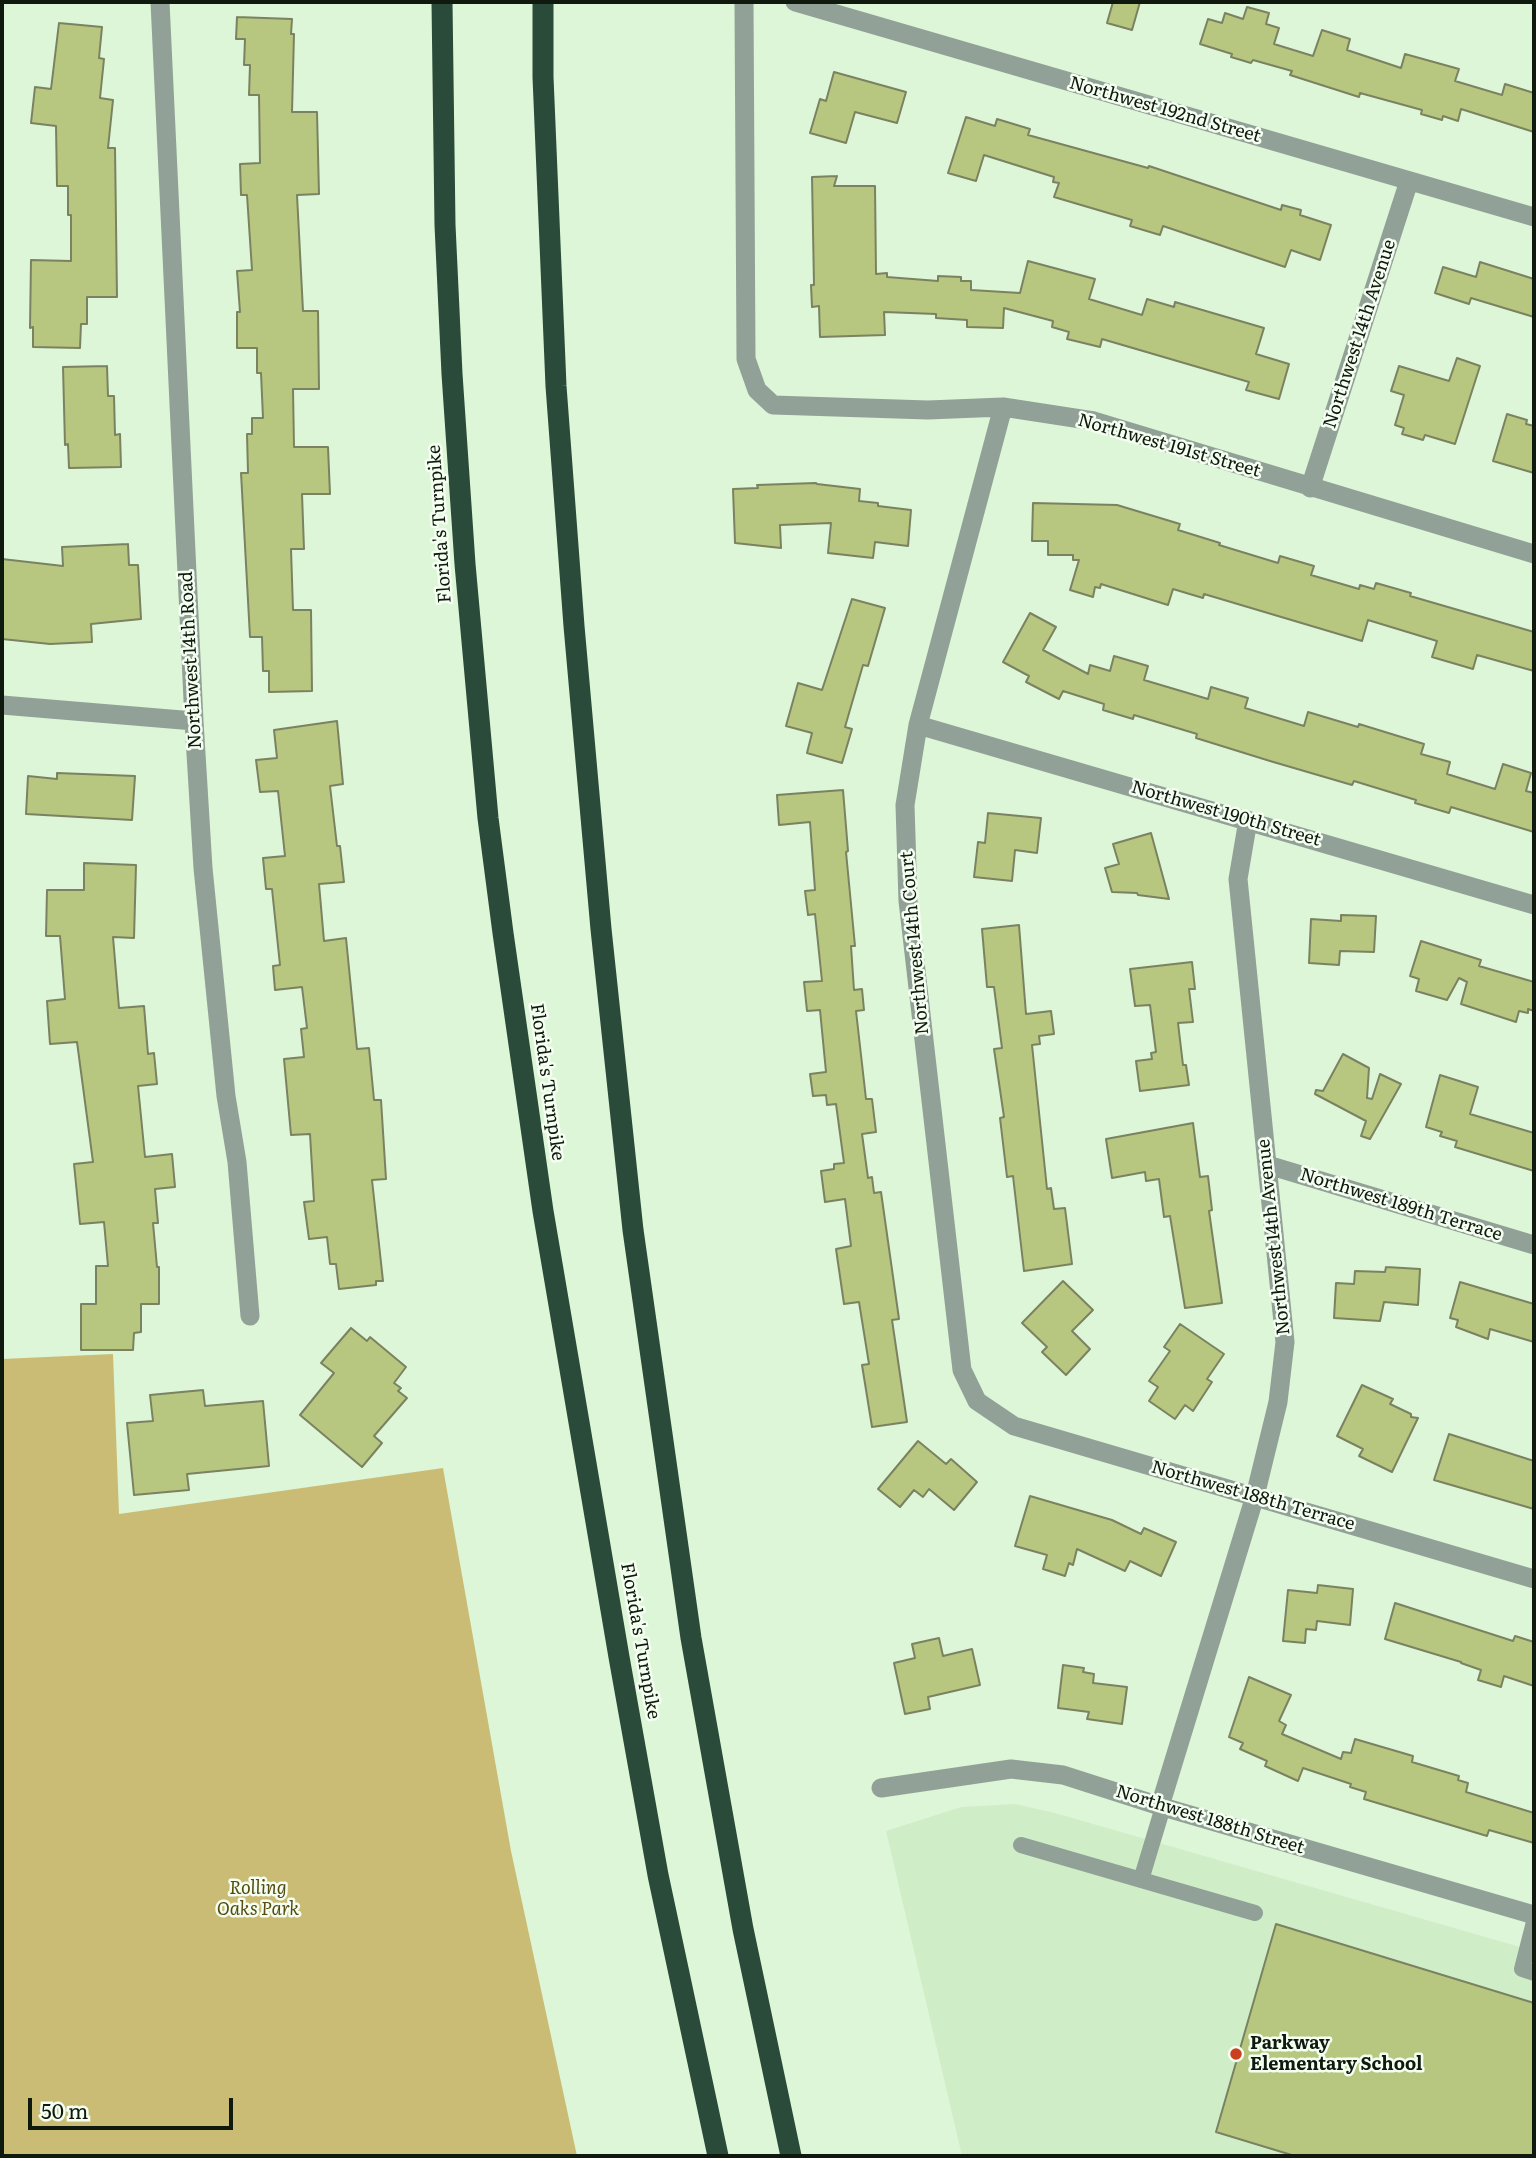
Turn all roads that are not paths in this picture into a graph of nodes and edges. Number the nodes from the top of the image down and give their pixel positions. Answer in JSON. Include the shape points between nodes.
{"nodes":[{"id":1,"x":160,"y":2,"type":"edge"},
{"id":2,"x":442,"y":2,"type":"edge"},
{"id":3,"x":543,"y":2,"type":"edge"},
{"id":4,"x":744,"y":2,"type":"edge"},
{"id":5,"x":795,"y":2,"type":"edge"},
{"id":6,"x":1409,"y":181,"type":"junction"},
{"id":7,"x":1534,"y":217,"type":"edge"},
{"id":8,"x":1003,"y":407,"type":"junction"},
{"id":9,"x":1311,"y":488,"type":"junction"},
{"id":10,"x":1534,"y":554,"type":"edge"},
{"id":11,"x":2,"y":705,"type":"edge"},
{"id":12,"x":194,"y":721,"type":"junction"},
{"id":13,"x":918,"y":725,"type":"junction"},
{"id":14,"x":1248,"y":820,"type":"junction"},
{"id":15,"x":1534,"y":905,"type":"edge"},
{"id":16,"x":1268,"y":1165,"type":"junction"},
{"id":17,"x":1534,"y":1245,"type":"edge"},
{"id":18,"x":250,"y":1316,"type":"dead end"},
{"id":19,"x":977,"y":1401,"type":"joint"},
{"id":20,"x":1255,"y":1496,"type":"junction"},
{"id":21,"x":1534,"y":1579,"type":"edge"},
{"id":22,"x":881,"y":1788,"type":"dead end"},
{"id":23,"x":1161,"y":1807,"type":"junction"},
{"id":24,"x":1021,"y":1845,"type":"dead end"},
{"id":25,"x":1141,"y":1880,"type":"junction"},
{"id":26,"x":1255,"y":1913,"type":"dead end"},
{"id":27,"x":1534,"y":1915,"type":"edge"},
{"id":28,"x":1534,"y":1922,"type":"edge"},
{"id":29,"x":1534,"y":1973,"type":"edge"},
{"id":30,"x":718,"y":2156,"type":"edge"},
{"id":31,"x":792,"y":2156,"type":"edge"}],
"edges":[{"from":1,"to":12,"type":"street","name":"Northwest 14th Road"},
{"from":2,"to":30,"type":"highway","name":"Florida's Turnpike","via":[[453,387],[488,818],[543,1212],[619,1657],[658,1875]]},
{"from":3,"to":31,"type":"highway","via":[[556,386],[601,929],[633,1230],[691,1638],[743,1928]]},
{"from":4,"to":8,"type":"street","name":"Northwest 191st Street","via":[[746,359],[757,390],[773,405],[928,410]]},
{"from":5,"to":6,"type":"street","name":"Northwest 192nd Street"},
{"from":6,"to":7,"type":"street","name":"Northwest 192nd Street"},
{"from":6,"to":9,"type":"street","name":"Northwest 14th Avenue"},
{"from":8,"to":9,"type":"street","name":"Northwest 191st Street","via":[[1094,421]]},
{"from":8,"to":13,"type":"street","name":"Northwest 14th Court"},
{"from":9,"to":10,"type":"street","name":"Northwest 191st Street"},
{"from":11,"to":12,"type":"street"},
{"from":12,"to":18,"type":"street","name":"Northwest 14th Road","via":[[205,880]]},
{"from":13,"to":14,"type":"street","name":"Northwest 190th Street"},
{"from":13,"to":19,"type":"street","name":"Northwest 14th Court","via":[[905,805],[908,901],[962,1370]]},
{"from":14,"to":15,"type":"street","name":"Northwest 190th Street"},
{"from":14,"to":16,"type":"street","name":"Northwest 14th Avenue","via":[[1238,879]]},
{"from":16,"to":17,"type":"street","name":"Northwest 189th Terrace"},
{"from":16,"to":20,"type":"street","name":"Northwest 14th Avenue","via":[[1285,1342],[1278,1402]]},
{"from":19,"to":20,"type":"street","name":"Northwest 188th Terrace","via":[[1014,1426]]},
{"from":20,"to":21,"type":"street","name":"Northwest 188th Terrace"},
{"from":20,"to":23,"type":"street","name":"Northwest 14th Avenue"},
{"from":22,"to":23,"type":"street","name":"Northwest 188th Street","via":[[1011,1769],[1063,1775]]},
{"from":23,"to":25,"type":"lane"},
{"from":23,"to":27,"type":"street","name":"Northwest 188th Street"},
{"from":24,"to":25,"type":"lane"},
{"from":25,"to":26,"type":"lane"},
{"from":28,"to":29,"type":"lane","via":[[1522,1969]]}]}
